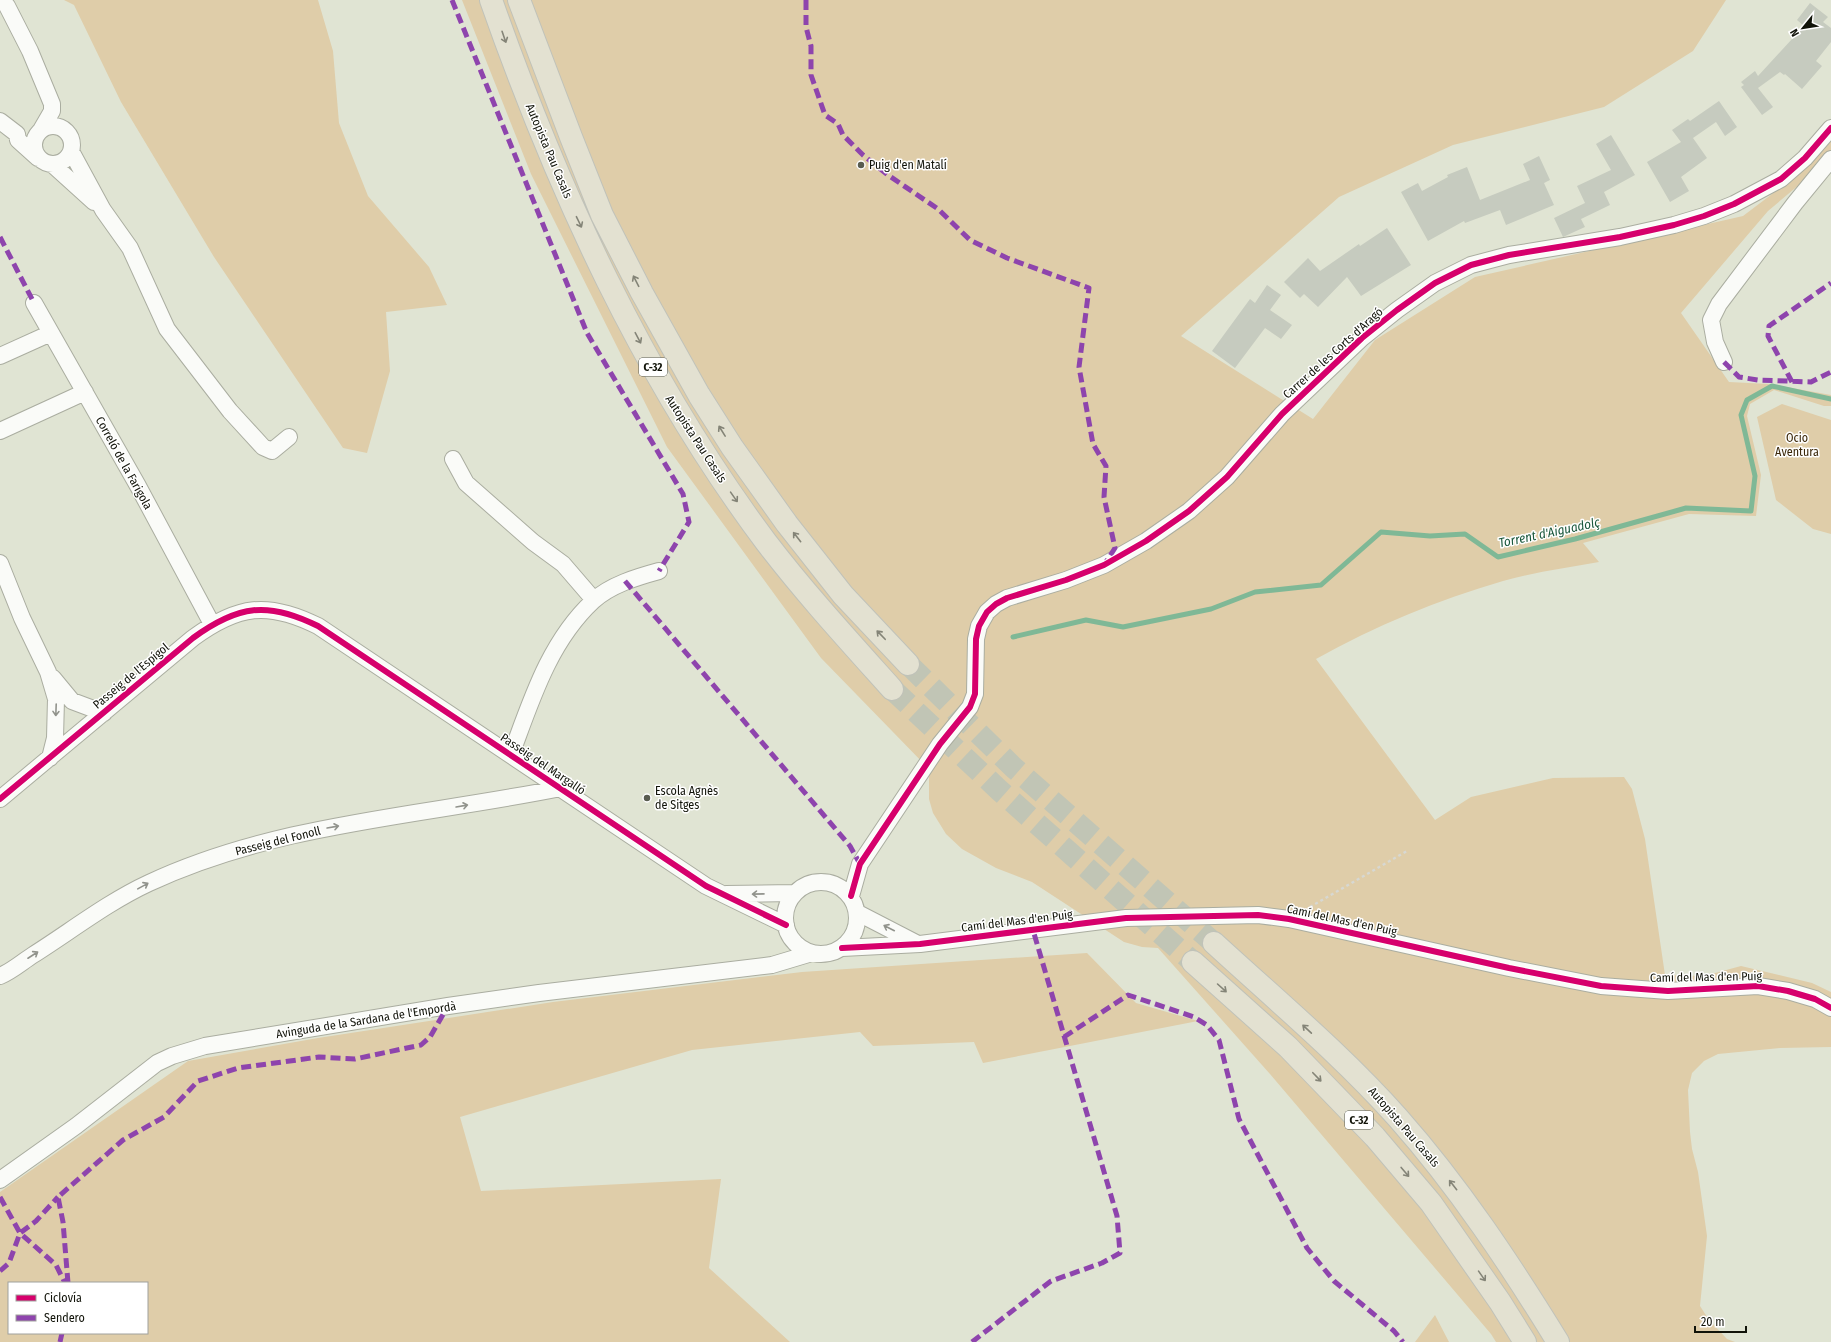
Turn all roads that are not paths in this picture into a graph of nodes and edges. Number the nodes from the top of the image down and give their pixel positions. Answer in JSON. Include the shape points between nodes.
{"nodes":[{"id":1,"x":1,"y":0,"type":"edge"},
{"id":2,"x":491,"y":0,"type":"edge"},
{"id":3,"x":519,"y":0,"type":"edge"},
{"id":4,"x":52,"y":104,"type":"junction"},
{"id":5,"x":0,"y":121,"type":"edge"},
{"id":6,"x":1831,"y":128,"type":"edge"},
{"id":7,"x":39,"y":132,"type":"junction"},
{"id":8,"x":66,"y":132,"type":"junction"},
{"id":9,"x":17,"y":134,"type":"junction"},
{"id":10,"x":71,"y":151,"type":"junction"},
{"id":11,"x":1831,"y":159,"type":"edge"},
{"id":12,"x":45,"y":161,"type":"junction"},
{"id":13,"x":103,"y":210,"type":"junction"},
{"id":14,"x":34,"y":303,"type":"dead end"},
{"id":15,"x":51,"y":333,"type":"junction"},
{"id":16,"x":0,"y":356,"type":"edge"},
{"id":17,"x":1724,"y":362,"type":"dead end"},
{"id":18,"x":85,"y":392,"type":"junction"},
{"id":19,"x":0,"y":431,"type":"edge"},
{"id":20,"x":289,"y":438,"type":"dead end"},
{"id":21,"x":453,"y":460,"type":"dead end"},
{"id":22,"x":0,"y":563,"type":"edge"},
{"id":23,"x":659,"y":571,"type":"dead end"},
{"id":24,"x":594,"y":600,"type":"junction"},
{"id":25,"x":292,"y":614,"type":"joint"},
{"id":26,"x":212,"y":624,"type":"junction"},
{"id":27,"x":908,"y":664,"type":"tunnel mouth"},
{"id":28,"x":48,"y":672,"type":"junction"},
{"id":29,"x":892,"y":689,"type":"tunnel mouth"},
{"id":30,"x":104,"y":713,"type":"junction"},
{"id":31,"x":511,"y":755,"type":"junction"},
{"id":32,"x":50,"y":758,"type":"junction"},
{"id":33,"x":560,"y":788,"type":"junction"},
{"id":34,"x":0,"y":799,"type":"edge"},
{"id":35,"x":860,"y":864,"type":"junction"},
{"id":36,"x":831,"y":883,"type":"junction"},
{"id":37,"x":794,"y":893,"type":"junction"},
{"id":38,"x":721,"y":894,"type":"junction"},
{"id":39,"x":851,"y":896,"type":"junction"},
{"id":40,"x":858,"y":913,"type":"junction"},
{"id":41,"x":789,"y":932,"type":"junction"},
{"id":42,"x":1214,"y":943,"type":"tunnel mouth"},
{"id":43,"x":920,"y":944,"type":"junction"},
{"id":44,"x":842,"y":948,"type":"junction"},
{"id":45,"x":812,"y":953,"type":"junction"},
{"id":46,"x":1193,"y":962,"type":"tunnel mouth"},
{"id":47,"x":772,"y":965,"type":"junction"},
{"id":48,"x":0,"y":976,"type":"edge"},
{"id":49,"x":1831,"y":1008,"type":"edge"},
{"id":50,"x":0,"y":1180,"type":"edge"},
{"id":51,"x":1476,"y":1217,"type":"junction"},
{"id":52,"x":1500,"y":1302,"type":"junction"},
{"id":53,"x":1517,"y":1342,"type":"edge"},
{"id":54,"x":1525,"y":1342,"type":"edge"},
{"id":55,"x":1558,"y":1342,"type":"edge"},
{"id":56,"x":1573,"y":1342,"type":"edge"}],
"edges":[{"from":1,"to":4,"type":"street","via":[[7,6],[30,51]]},
{"from":2,"to":29,"type":"highway","name":"Autopista Pau Casals","number":"C-32","one_way":true,"via":[[518,76],[574,212],[673,405],[766,542]]},
{"from":27,"to":3,"type":"highway","name":"Autopista Pau Casals","number":"C-32","one_way":true,"via":[[843,595],[791,530],[732,448],[699,394],[642,293],[602,214]]},
{"from":4,"to":7,"type":"street","via":[[52,111]]},
{"from":4,"to":8,"type":"street","via":[[61,110]]},
{"from":5,"to":9,"type":"street"},
{"from":6,"to":35,"type":"street","name":"Carrer de les Corts d'Aragó","via":[[1805,158],[1781,179],[1716,211],[1674,225],[1620,237],[1509,255],[1471,265],[1435,283],[1362,338],[1282,414],[1228,477],[1189,511],[1146,541],[1104,565],[1007,598],[987,612],[979,626],[976,639],[975,694],[970,707],[957,721]]},
{"from":7,"to":8,"type":"street","via":[[50,127]]},
{"from":7,"to":9,"type":"street"},
{"from":7,"to":12,"type":"street","via":[[34,146]]},
{"from":8,"to":10,"type":"street","via":[[71,141]]},
{"from":9,"to":12,"type":"street","via":[[18,140]]},
{"from":10,"to":12,"type":"street","via":[[60,163]]},
{"from":10,"to":13,"type":"street"},
{"from":11,"to":17,"type":"street","via":[[1795,202],[1719,304],[1711,320],[1715,342]]},
{"from":12,"to":13,"type":"street"},
{"from":13,"to":20,"type":"street","via":[[130,248],[167,329],[230,411],[263,447],[272,451]]},
{"from":14,"to":15,"type":"street","name":"Correló de la Farigola"},
{"from":15,"to":16,"type":"street"},
{"from":15,"to":18,"type":"street","name":"Correló de la Farigola"},
{"from":18,"to":19,"type":"street"},
{"from":18,"to":26,"type":"street","name":"Correló de la Farigola"},
{"from":21,"to":24,"type":"street","via":[[466,483],[562,564]]},
{"from":22,"to":28,"type":"street","via":[[22,618]]},
{"from":23,"to":24,"type":"street","via":[[625,581]]},
{"from":24,"to":31,"type":"street","via":[[565,633],[544,668]]},
{"from":25,"to":26,"type":"street","name":"Passeig de l'Espígol","via":[[264,609],[237,613]]},
{"from":25,"to":31,"type":"street","name":"Passeig del Margalló","via":[[318,626]]},
{"from":26,"to":30,"type":"street","name":"Passeig de l'Espígol"},
{"from":28,"to":30,"type":"street","via":[[72,701]]},
{"from":28,"to":32,"type":"street","one_way":true,"via":[[56,699],[55,738]]},
{"from":30,"to":32,"type":"street","name":"Passeig de l'Espígol"},
{"from":31,"to":33,"type":"street","name":"Passeig del Margalló"},
{"from":32,"to":34,"type":"street","name":"Passeig de l'Espígol"},
{"from":33,"to":38,"type":"street","name":"Passeig del Margalló"},
{"from":48,"to":33,"type":"street","name":"Passeig del Fonoll","one_way":true,"via":[[121,898],[148,883],[204,861],[268,840]]},
{"from":35,"to":36,"type":"street"},
{"from":35,"to":39,"type":"street"},
{"from":36,"to":37,"type":"street","via":[[809,883]]},
{"from":36,"to":39,"type":"street","via":[[844,889]]},
{"from":37,"to":38,"type":"street","one_way":true},
{"from":37,"to":41,"type":"street","via":[[786,910]]},
{"from":38,"to":41,"type":"street","name":"Passeig del Margalló"},
{"from":39,"to":40,"type":"street"},
{"from":43,"to":40,"type":"street","one_way":true},
{"from":40,"to":44,"type":"street","via":[[855,933]]},
{"from":41,"to":45,"type":"street","via":[[799,946]]},
{"from":41,"to":47,"type":"street"},
{"from":51,"to":42,"type":"highway","name":"Autopista Pau Casals","number":"C-32","one_way":true,"via":[[1427,1153],[1359,1076]]},
{"from":43,"to":44,"type":"street","name":"Camí del Mas d'en Puig"},
{"from":43,"to":49,"type":"street","name":"Camí del Mas d'en Puig","via":[[1126,918],[1258,915],[1289,919],[1601,986],[1668,991],[1758,986],[1788,991],[1814,999]]},
{"from":44,"to":45,"type":"street","via":[[828,954]]},
{"from":45,"to":47,"type":"street","name":"Avinguda de la Sardana de l'Empordà"},
{"from":46,"to":52,"type":"highway","number":"C-32","one_way":true,"via":[[1288,1047],[1375,1137],[1432,1203]]},
{"from":47,"to":50,"type":"street","name":"Avinguda de la Sardana de l'Empordà","via":[[471,1003],[205,1046],[157,1063],[76,1126]]},
{"from":51,"to":55,"type":"highway","name":"Autopista Pau Casals","number":"C-32"},
{"from":51,"to":56,"type":"highway","via":[[1519,1256]]},
{"from":52,"to":53,"type":"highway"},
{"from":52,"to":54,"type":"highway","number":"C-32"}]}
